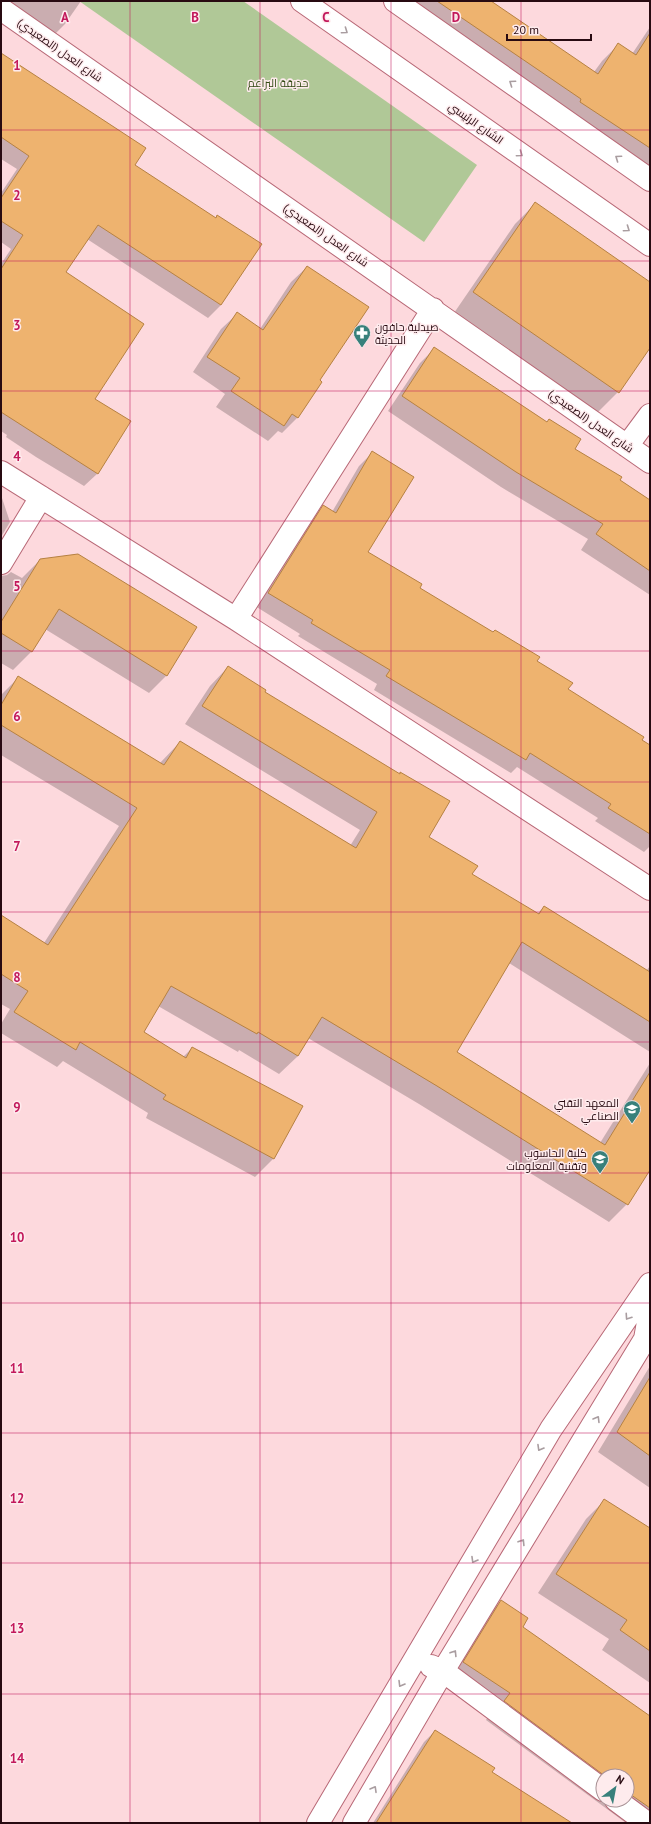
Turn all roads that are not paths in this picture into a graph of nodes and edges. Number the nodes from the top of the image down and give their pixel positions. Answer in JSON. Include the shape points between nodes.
{"nodes":[{"id":1,"x":302,"y":1,"type":"edge"},
{"id":2,"x":395,"y":1,"type":"edge"},
{"id":3,"x":1,"y":9,"type":"edge"},
{"id":4,"x":650,"y":180,"type":"edge"},
{"id":5,"x":650,"y":245,"type":"edge"},
{"id":6,"x":432,"y":309,"type":"junction"},
{"id":7,"x":650,"y":415,"type":"edge"},
{"id":8,"x":627,"y":446,"type":"junction"},
{"id":9,"x":650,"y":462,"type":"edge"},
{"id":10,"x":1,"y":472,"type":"edge"},
{"id":11,"x":41,"y":497,"type":"junction"},
{"id":12,"x":1,"y":563,"type":"edge"},
{"id":13,"x":236,"y":619,"type":"junction"},
{"id":14,"x":650,"y":889,"type":"edge"},
{"id":15,"x":650,"y":1284,"type":"edge"},
{"id":16,"x":650,"y":1311,"type":"edge"},
{"id":17,"x":551,"y":1429,"type":"junction"},
{"id":18,"x":582,"y":1444,"type":"junction"},
{"id":19,"x":417,"y":1659,"type":"junction"},
{"id":20,"x":443,"y":1672,"type":"junction"},
{"id":21,"x":595,"y":1784,"type":"edge"},
{"id":22,"x":627,"y":1808,"type":"edge"},
{"id":23,"x":318,"y":1823,"type":"edge"},
{"id":24,"x":354,"y":1823,"type":"edge"},
{"id":25,"x":647,"y":1823,"type":"edge"}],
"edges":[{"from":1,"to":5,"type":"street","name":"الشارع الرئيسي","one_way":true},
{"from":4,"to":2,"type":"street","one_way":true},
{"from":3,"to":6,"type":"street","name":"شارع العدل (الصعيدي)"},
{"from":6,"to":8,"type":"street","name":"شارع العدل (الصعيدي)"},
{"from":6,"to":13,"type":"street"},
{"from":7,"to":8,"type":"street"},
{"from":8,"to":9,"type":"street","name":"شارع العدل (الصعيدي)"},
{"from":10,"to":11,"type":"street"},
{"from":11,"to":12,"type":"street"},
{"from":11,"to":13,"type":"street"},
{"from":13,"to":14,"type":"street"},
{"from":15,"to":17,"type":"street","one_way":true},
{"from":18,"to":16,"type":"street","one_way":true,"via":[[645,1339]]},
{"from":17,"to":18,"type":"street"},
{"from":17,"to":19,"type":"street","one_way":true},
{"from":20,"to":18,"type":"street","one_way":true},
{"from":19,"to":20,"type":"street"},
{"from":19,"to":23,"type":"street","one_way":true},
{"from":20,"to":21,"type":"street"},
{"from":24,"to":20,"type":"street","one_way":true},
{"from":22,"to":25,"type":"street"}]}
